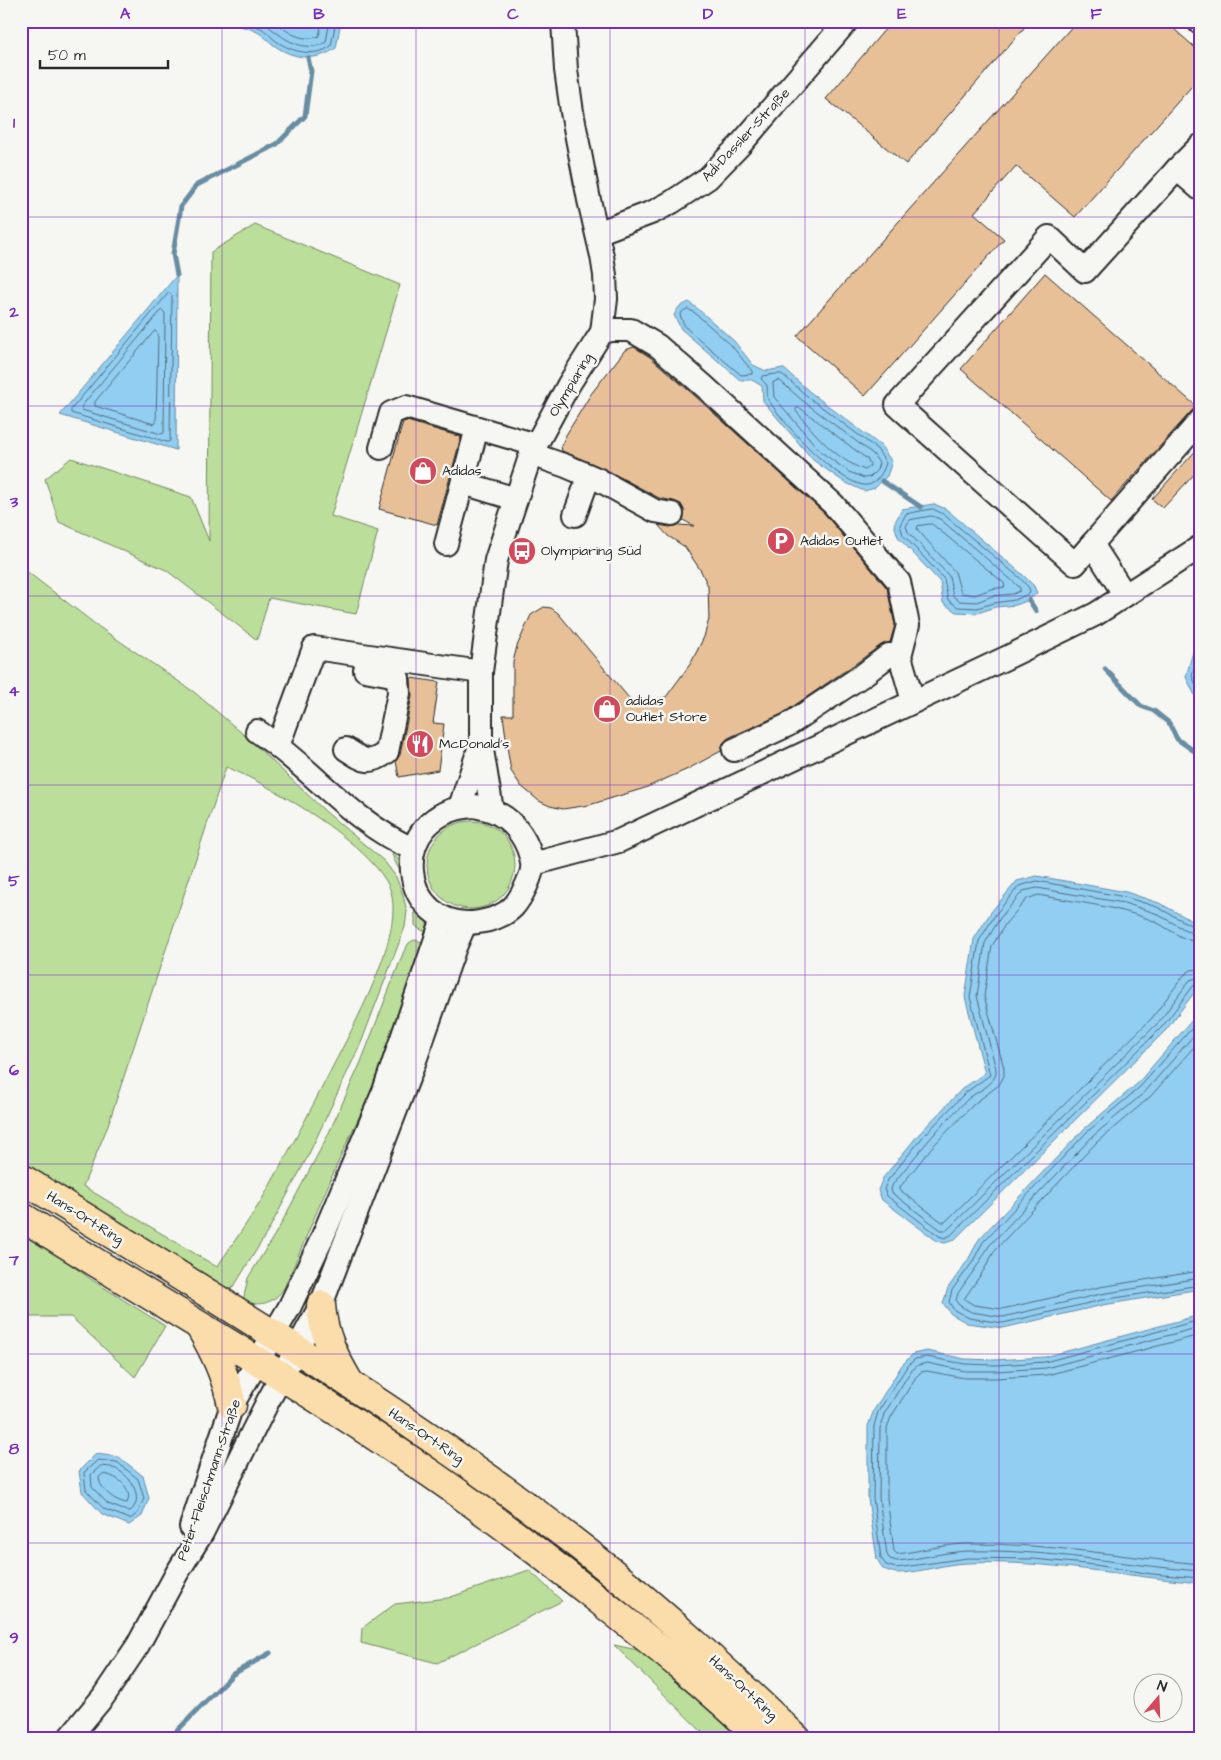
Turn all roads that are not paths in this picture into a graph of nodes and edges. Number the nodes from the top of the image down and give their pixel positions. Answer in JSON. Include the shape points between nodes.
{"nodes":[{"id":1,"x":563,"y":21,"type":"edge"},
{"id":2,"x":847,"y":21,"type":"edge"},
{"id":3,"x":1200,"y":146,"type":"edge"},
{"id":4,"x":1178,"y":169,"type":"junction"},
{"id":5,"x":1200,"y":189,"type":"edge"},
{"id":6,"x":597,"y":233,"type":"junction"},
{"id":7,"x":602,"y":332,"type":"junction"},
{"id":8,"x":1200,"y":420,"type":"edge"},
{"id":9,"x":477,"y":428,"type":"junction"},
{"id":10,"x":381,"y":448,"type":"dead end"},
{"id":11,"x":534,"y":450,"type":"junction"},
{"id":12,"x":594,"y":478,"type":"junction"},
{"id":13,"x":462,"y":483,"type":"junction"},
{"id":14,"x":516,"y":499,"type":"junction"},
{"id":15,"x":672,"y":514,"type":"dead end"},
{"id":16,"x":580,"y":516,"type":"dead end"},
{"id":17,"x":446,"y":544,"type":"dead end"},
{"id":18,"x":1092,"y":544,"type":"junction"},
{"id":19,"x":1200,"y":547,"type":"edge"},
{"id":20,"x":1125,"y":596,"type":"junction"},
{"id":21,"x":900,"y":656,"type":"junction"},
{"id":22,"x":310,"y":661,"type":"junction"},
{"id":23,"x":481,"y":672,"type":"junction"},
{"id":24,"x":913,"y":701,"type":"junction"},
{"id":25,"x":257,"y":730,"type":"dead end"},
{"id":26,"x":481,"y":744,"type":"junction"},
{"id":27,"x":278,"y":746,"type":"junction"},
{"id":28,"x":346,"y":749,"type":"dead end"},
{"id":29,"x":734,"y":750,"type":"dead end"},
{"id":30,"x":460,"y":807,"type":"junction"},
{"id":31,"x":492,"y":810,"type":"junction"},
{"id":32,"x":413,"y":849,"type":"junction"},
{"id":33,"x":533,"y":864,"type":"junction"},
{"id":34,"x":443,"y":918,"type":"junction"},
{"id":35,"x":465,"y":924,"type":"junction"},
{"id":36,"x":21,"y":1178,"type":"edge"},
{"id":37,"x":21,"y":1216,"type":"edge"},
{"id":38,"x":321,"y":1305,"type":"junction"},
{"id":39,"x":199,"y":1326,"type":"junction"},
{"id":40,"x":273,"y":1334,"type":"junction"},
{"id":41,"x":297,"y":1349,"type":"junction"},
{"id":42,"x":258,"y":1362,"type":"junction"},
{"id":43,"x":282,"y":1377,"type":"junction"},
{"id":44,"x":350,"y":1383,"type":"junction"},
{"id":45,"x":232,"y":1405,"type":"junction"},
{"id":46,"x":176,"y":1574,"type":"junction"},
{"id":47,"x":68,"y":1739,"type":"edge"},
{"id":48,"x":762,"y":1739,"type":"edge"},
{"id":49,"x":798,"y":1739,"type":"edge"}],
"edges":[{"from":1,"to":6,"type":"street","name":"Olympiaring","via":[[572,112]]},
{"from":2,"to":6,"type":"street","name":"Adi-Dassler-Straße","via":[[708,178],[653,212]]},
{"from":3,"to":4,"type":"street"},
{"from":4,"to":5,"type":"street"},
{"from":4,"to":18,"type":"street","via":[[1085,271],[1049,237],[896,405],[1075,564]]},
{"from":6,"to":7,"type":"street","name":"Olympiaring","via":[[605,275]]},
{"from":7,"to":11,"type":"street","name":"Olympiaring"},
{"from":7,"to":21,"type":"street","via":[[631,330],[658,346],[833,504],[899,582],[908,626]]},
{"from":8,"to":18,"type":"street"},
{"from":9,"to":10,"type":"street","via":[[406,407],[391,413]]},
{"from":9,"to":11,"type":"street"},
{"from":9,"to":13,"type":"street"},
{"from":11,"to":12,"type":"street"},
{"from":11,"to":14,"type":"street","name":"Olympiaring"},
{"from":12,"to":15,"type":"street","via":[[654,511]]},
{"from":12,"to":16,"type":"street"},
{"from":13,"to":14,"type":"street"},
{"from":13,"to":17,"type":"street"},
{"from":14,"to":23,"type":"street","name":"Olympiaring","via":[[496,560]]},
{"from":18,"to":20,"type":"street"},
{"from":19,"to":20,"type":"street"},
{"from":20,"to":24,"type":"street","via":[[1096,614]]},
{"from":21,"to":24,"type":"street"},
{"from":21,"to":29,"type":"street","via":[[889,655],[788,725]]},
{"from":22,"to":23,"type":"street","via":[[314,648]]},
{"from":22,"to":27,"type":"street"},
{"from":22,"to":28,"type":"street","via":[[398,678],[399,693],[387,752],[378,760],[366,761]]},
{"from":23,"to":26,"type":"street","name":"Olympiaring"},
{"from":24,"to":33,"type":"street","via":[[619,841]]},
{"from":25,"to":27,"type":"street"},
{"from":26,"to":30,"type":"street","name":"Olympiaring"},
{"from":26,"to":31,"type":"street","name":"Olympiaring"},
{"from":27,"to":32,"type":"street","via":[[344,804],[393,841]]},
{"from":30,"to":31,"type":"street"},
{"from":30,"to":32,"type":"street","via":[[438,816],[427,825]]},
{"from":31,"to":33,"type":"street","via":[[509,820],[520,833]]},
{"from":32,"to":34,"type":"street","via":[[411,869],[417,891]]},
{"from":33,"to":35,"type":"street","via":[[525,890],[510,910],[494,920]]},
{"from":34,"to":35,"type":"street"},
{"from":34,"to":40,"type":"street","name":"Peter-Fleischmann-Straße","via":[[384,1091],[320,1244]]},
{"from":35,"to":38,"type":"street","name":"Peter-Fleischmann-Straße"},
{"from":36,"to":40,"type":"main road","name":"Hans-Ort-Ring"},
{"from":37,"to":39,"type":"main road","name":"Hans-Ort-Ring"},
{"from":38,"to":41,"type":"street","name":"Peter-Fleischmann-Straße"},
{"from":38,"to":44,"type":"main road","via":[[332,1352]]},
{"from":39,"to":42,"type":"main road","name":"Hans-Ort-Ring"},
{"from":39,"to":45,"type":"main road","via":[[221,1366]]},
{"from":40,"to":41,"type":"main road","name":"Hans-Ort-Ring"},
{"from":40,"to":42,"type":"street","name":"Peter-Fleischmann-Straße"},
{"from":41,"to":43,"type":"street","name":"Peter-Fleischmann-Straße"},
{"from":41,"to":44,"type":"main road","name":"Hans-Ort-Ring"},
{"from":42,"to":43,"type":"main road","name":"Hans-Ort-Ring"},
{"from":42,"to":45,"type":"street","name":"Peter-Fleischmann-Straße"},
{"from":43,"to":46,"type":"street","name":"Peter-Fleischmann-Straße","via":[[202,1533]]},
{"from":43,"to":48,"type":"main road","name":"Hans-Ort-Ring","via":[[413,1461],[543,1556],[711,1690]]},
{"from":44,"to":49,"type":"main road","name":"Hans-Ort-Ring","via":[[571,1539],[662,1614]]},
{"from":45,"to":46,"type":"street","name":"Peter-Fleischmann-Straße"},
{"from":46,"to":47,"type":"street","name":"Peter-Fleischmann-Straße","via":[[133,1652],[103,1697]]}]}
